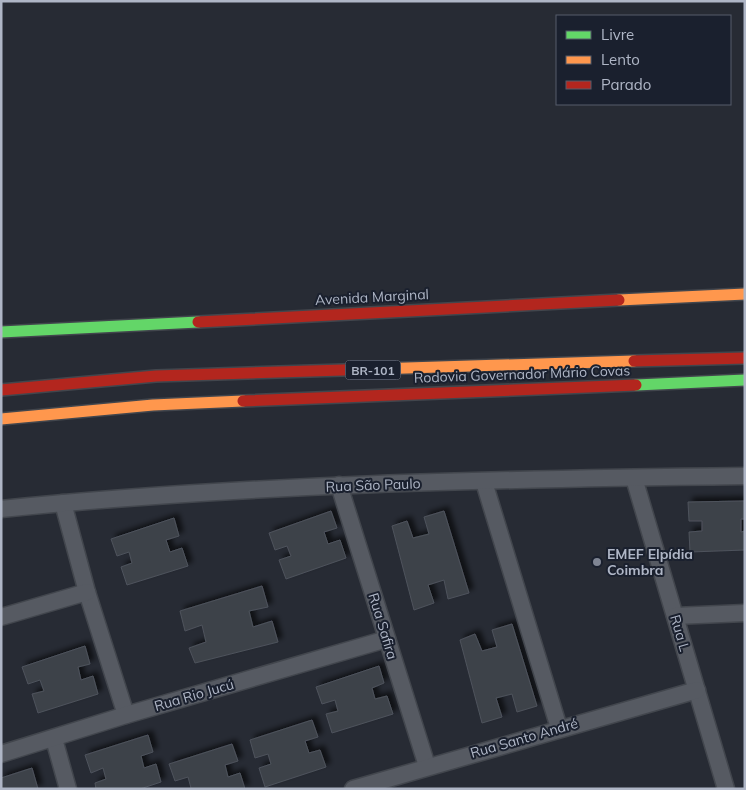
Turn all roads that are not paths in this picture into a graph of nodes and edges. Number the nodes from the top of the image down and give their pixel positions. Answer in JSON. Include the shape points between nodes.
{"nodes":[{"id":1,"x":745,"y":294,"type":"edge"},
{"id":2,"x":1,"y":332,"type":"edge"},
{"id":3,"x":745,"y":358,"type":"edge"},
{"id":4,"x":745,"y":380,"type":"edge"},
{"id":5,"x":1,"y":390,"type":"edge"},
{"id":6,"x":1,"y":419,"type":"edge"},
{"id":7,"x":745,"y":476,"type":"edge"},
{"id":8,"x":634,"y":478,"type":"junction"},
{"id":9,"x":484,"y":482,"type":"junction"},
{"id":10,"x":339,"y":485,"type":"junction"},
{"id":11,"x":63,"y":503,"type":"junction"},
{"id":12,"x":1,"y":509,"type":"edge"},
{"id":13,"x":87,"y":592,"type":"junction"},
{"id":14,"x":745,"y":612,"type":"edge"},
{"id":15,"x":675,"y":616,"type":"junction"},
{"id":16,"x":1,"y":617,"type":"edge"},
{"id":17,"x":387,"y":639,"type":"junction"},
{"id":18,"x":697,"y":690,"type":"junction"},
{"id":19,"x":126,"y":715,"type":"junction"},
{"id":20,"x":559,"y":728,"type":"junction"},
{"id":21,"x":54,"y":739,"type":"junction"},
{"id":22,"x":1,"y":754,"type":"edge"},
{"id":23,"x":427,"y":766,"type":"junction"},
{"id":24,"x":68,"y":789,"type":"edge"},
{"id":25,"x":353,"y":789,"type":"edge"},
{"id":26,"x":726,"y":789,"type":"edge"}],
"edges":[{"from":1,"to":2,"type":"main road","name":"Avenida Marginal"},
{"from":3,"to":5,"type":"main road","name":"Rodovia Governador Mário Covas","number":"BR-101","via":[[156,376]]},
{"from":4,"to":6,"type":"main road","name":"Rodovia Governador Mário Covas","number":"BR-101","via":[[153,404]]},
{"from":7,"to":8,"type":"street","name":"Rua São Paulo"},
{"from":8,"to":9,"type":"street","name":"Rua São Paulo"},
{"from":8,"to":15,"type":"street","name":"Rua L"},
{"from":9,"to":10,"type":"street","name":"Rua São Paulo"},
{"from":9,"to":20,"type":"street"},
{"from":10,"to":11,"type":"street","name":"Rua São Paulo"},
{"from":10,"to":17,"type":"street","name":"Rua Safira"},
{"from":11,"to":12,"type":"street","name":"Rua São Paulo"},
{"from":11,"to":13,"type":"street"},
{"from":13,"to":16,"type":"street"},
{"from":13,"to":19,"type":"street"},
{"from":14,"to":15,"type":"street"},
{"from":15,"to":18,"type":"street","name":"Rua L"},
{"from":17,"to":19,"type":"street","name":"Rua Rio Jucú"},
{"from":17,"to":23,"type":"street","name":"Rua Safira"},
{"from":18,"to":20,"type":"street","name":"Rua Santo André"},
{"from":18,"to":26,"type":"street","name":"Rua L"},
{"from":19,"to":21,"type":"street","name":"Rua Rio Jucú"},
{"from":20,"to":23,"type":"street","name":"Rua Santo André"},
{"from":21,"to":22,"type":"street","name":"Rua Rio Jucú"},
{"from":21,"to":24,"type":"street"},
{"from":23,"to":25,"type":"street","name":"Rua Santo André"}]}
